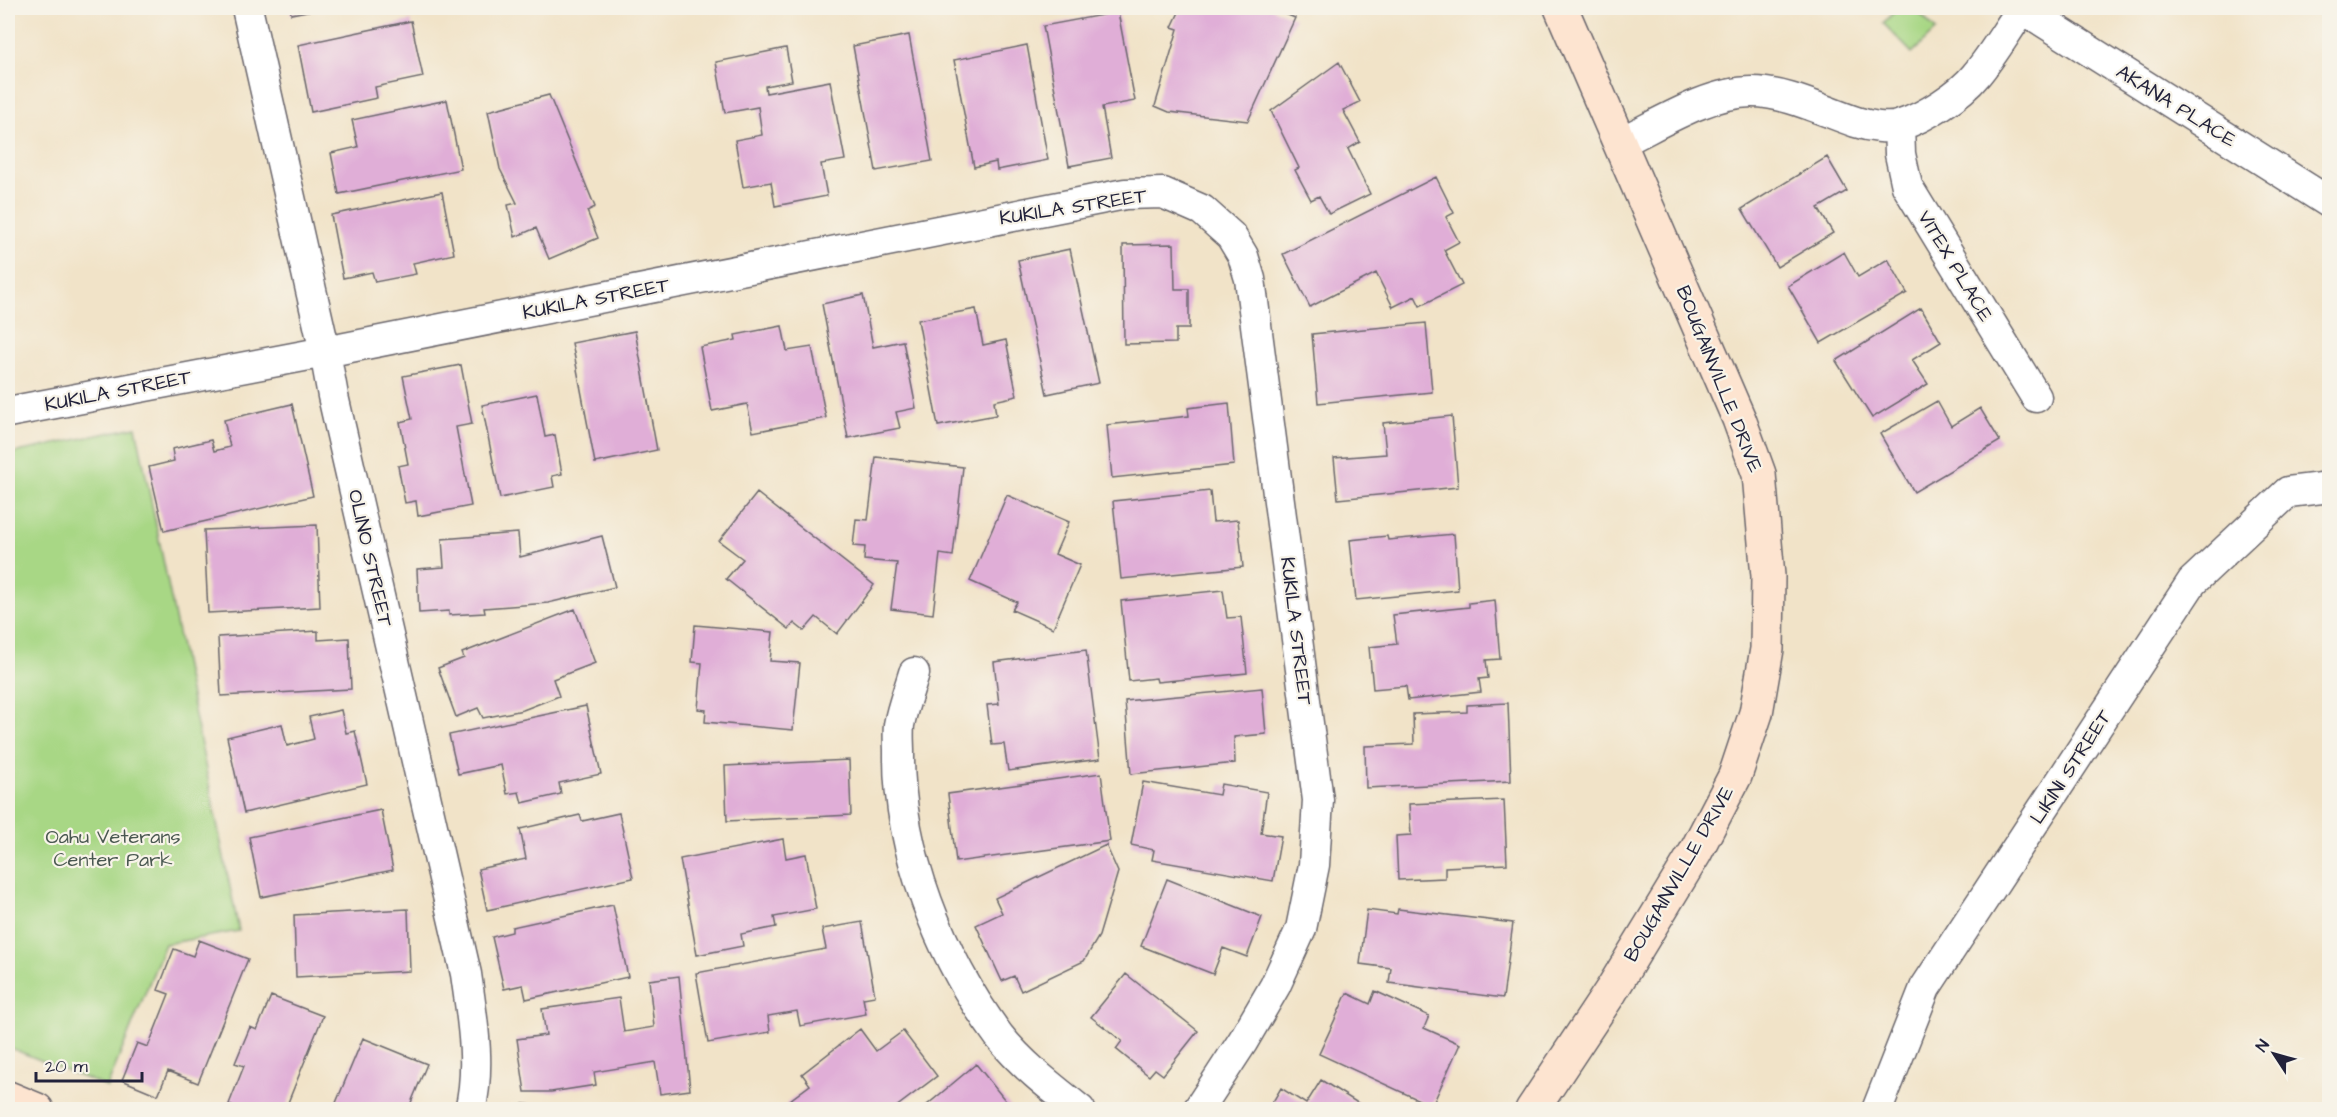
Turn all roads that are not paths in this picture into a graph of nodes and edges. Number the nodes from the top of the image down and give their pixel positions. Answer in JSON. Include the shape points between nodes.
{"nodes":[{"id":1,"x":247,"y":8,"type":"edge"},
{"id":2,"x":1561,"y":8,"type":"edge"},
{"id":3,"x":2022,"y":8,"type":"edge"},
{"id":4,"x":1899,"y":126,"type":"junction"},
{"id":5,"x":1621,"y":142,"type":"junction"},
{"id":6,"x":2330,"y":203,"type":"edge"},
{"id":7,"x":325,"y":352,"type":"junction"},
{"id":8,"x":2036,"y":397,"type":"dead end"},
{"id":9,"x":8,"y":412,"type":"edge"},
{"id":10,"x":2330,"y":487,"type":"edge"},
{"id":11,"x":914,"y":673,"type":"dead end"},
{"id":12,"x":8,"y":1098,"type":"edge"},
{"id":13,"x":38,"y":1110,"type":"edge"},
{"id":14,"x":470,"y":1110,"type":"edge"},
{"id":15,"x":1080,"y":1110,"type":"edge"},
{"id":16,"x":1198,"y":1110,"type":"edge"},
{"id":17,"x":1532,"y":1110,"type":"edge"},
{"id":18,"x":1877,"y":1110,"type":"edge"}],
"edges":[{"from":1,"to":7,"type":"street","name":"OLINO STREET"},
{"from":2,"to":5,"type":"street","name":"BOUGAINVILLE DRIVE"},
{"from":3,"to":4,"type":"street","name":"AKANA PLACE","via":[[1966,85]]},
{"from":3,"to":6,"type":"street","name":"AKANA PLACE"},
{"from":4,"to":5,"type":"street","name":"AKANA PLACE","via":[[1859,124],[1788,99],[1750,92],[1712,99]]},
{"from":4,"to":8,"type":"street","name":"VITEX PLACE","via":[[1907,186]]},
{"from":5,"to":17,"type":"street","name":"BOUGAINVILLE DRIVE","via":[[1759,474],[1767,576],[1767,649],[1756,712],[1735,776],[1695,853]]},
{"from":7,"to":9,"type":"street","name":"KUKILA STREET"},
{"from":7,"to":14,"type":"street","name":"OLINO STREET","via":[[466,974],[474,1050]]},
{"from":7,"to":16,"type":"street","name":"KUKILA STREET","via":[[1125,194],[1163,193],[1202,210],[1231,236],[1250,279],[1318,800],[1314,865],[1301,929],[1275,986]]},
{"from":10,"to":18,"type":"street","name":"LIKINI STREET","via":[[2288,492],[2192,582],[1925,988]]},
{"from":11,"to":15,"type":"street","via":[[899,726],[899,776],[906,830],[939,932],[970,993],[1001,1038]]},
{"from":12,"to":13,"type":"street"}]}
